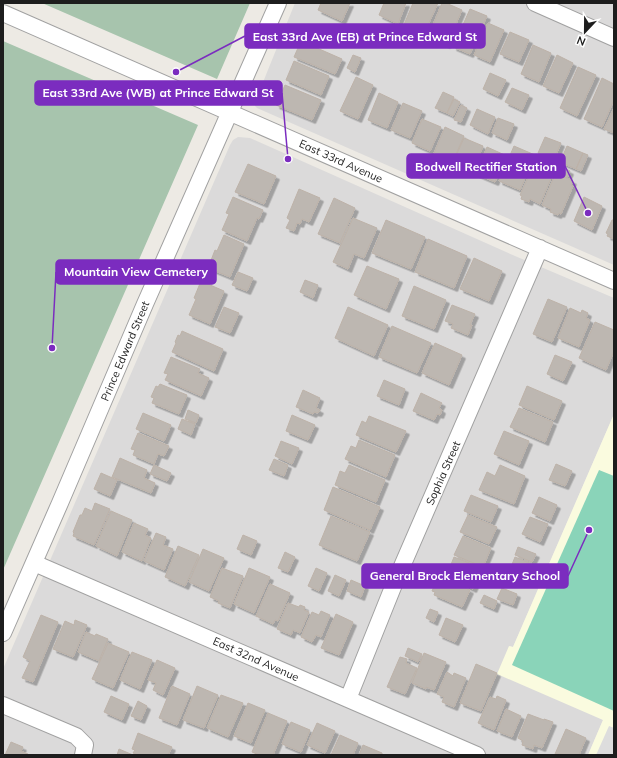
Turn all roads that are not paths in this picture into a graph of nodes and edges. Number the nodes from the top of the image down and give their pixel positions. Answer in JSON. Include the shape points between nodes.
{"nodes":[{"id":1,"x":278,"y":3,"type":"edge"},
{"id":2,"x":535,"y":3,"type":"edge"},
{"id":3,"x":3,"y":12,"type":"edge"},
{"id":4,"x":614,"y":38,"type":"edge"},
{"id":5,"x":230,"y":112,"type":"junction"},
{"id":6,"x":540,"y":248,"type":"junction"},
{"id":7,"x":614,"y":280,"type":"edge"},
{"id":8,"x":34,"y":563,"type":"junction"},
{"id":9,"x":3,"y":633,"type":"edge"},
{"id":10,"x":348,"y":699,"type":"junction"},
{"id":11,"x":3,"y":705,"type":"edge"},
{"id":12,"x":83,"y":755,"type":"edge"},
{"id":13,"x":477,"y":755,"type":"edge"}],
"edges":[{"from":1,"to":5,"type":"street","name":"Prince Edward Street"},
{"from":2,"to":4,"type":"street"},
{"from":3,"to":5,"type":"street","name":"East 33rd Avenue"},
{"from":5,"to":6,"type":"street","name":"East 33rd Avenue"},
{"from":5,"to":8,"type":"street","name":"Prince Edward Street"},
{"from":6,"to":7,"type":"street","name":"East 33rd Avenue"},
{"from":6,"to":10,"type":"street","name":"Sophia Street","via":[[393,587]]},
{"from":8,"to":9,"type":"street","name":"Prince Edward Street"},
{"from":8,"to":10,"type":"street","name":"East 32nd Avenue"},
{"from":10,"to":13,"type":"street","name":"East 32nd Avenue"},
{"from":11,"to":12,"type":"street","via":[[76,736],[85,745]]}]}
